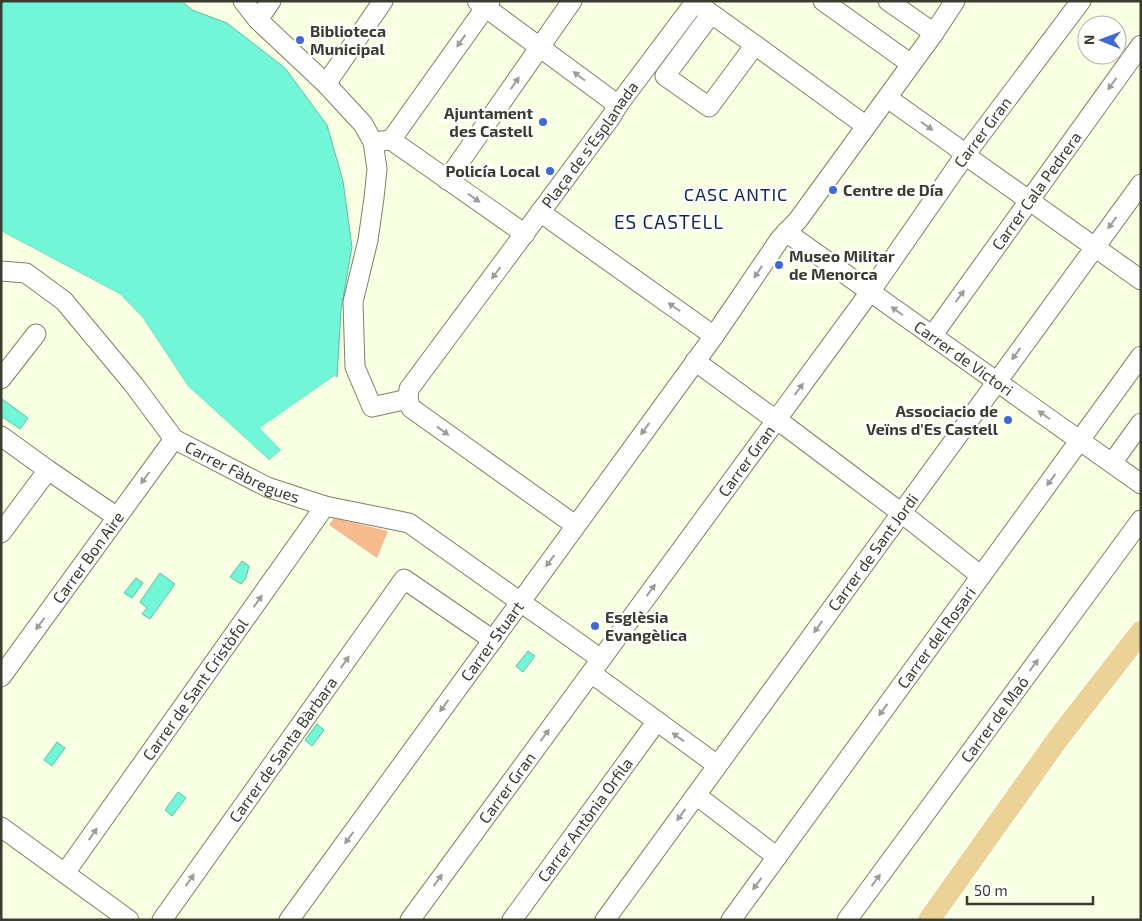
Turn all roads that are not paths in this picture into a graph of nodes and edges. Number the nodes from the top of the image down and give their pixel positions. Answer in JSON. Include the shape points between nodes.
{"nodes":[{"id":1,"x":243,"y":1,"type":"edge"},
{"id":2,"x":272,"y":1,"type":"edge"},
{"id":3,"x":383,"y":1,"type":"edge"},
{"id":4,"x":572,"y":1,"type":"edge"},
{"id":5,"x":823,"y":1,"type":"edge"},
{"id":6,"x":888,"y":1,"type":"edge"},
{"id":7,"x":955,"y":1,"type":"edge"},
{"id":8,"x":1081,"y":1,"type":"edge"},
{"id":9,"x":695,"y":2,"type":"edge"},
{"id":10,"x":484,"y":3,"type":"edge"},
{"id":11,"x":711,"y":14,"type":"junction"},
{"id":12,"x":258,"y":20,"type":"junction"},
{"id":13,"x":934,"y":33,"type":"junction"},
{"id":14,"x":1141,"y":44,"type":"edge"},
{"id":15,"x":755,"y":45,"type":"junction"},
{"id":16,"x":540,"y":48,"type":"junction"},
{"id":17,"x":911,"y":64,"type":"junction"},
{"id":18,"x":326,"y":84,"type":"junction"},
{"id":19,"x":888,"y":97,"type":"junction"},
{"id":20,"x":618,"y":106,"type":"junction"},
{"id":21,"x":866,"y":126,"type":"junction"},
{"id":22,"x":382,"y":141,"type":"junction"},
{"id":23,"x":965,"y":155,"type":"junction"},
{"id":24,"x":447,"y":180,"type":"junction"},
{"id":25,"x":1141,"y":184,"type":"edge"},
{"id":26,"x":1029,"y":200,"type":"junction"},
{"id":27,"x":540,"y":212,"type":"junction"},
{"id":28,"x":786,"y":232,"type":"junction"},
{"id":29,"x":525,"y":234,"type":"junction"},
{"id":30,"x":1095,"y":247,"type":"junction"},
{"id":31,"x":1,"y":271,"type":"edge"},
{"id":32,"x":1141,"y":280,"type":"edge"},
{"id":33,"x":870,"y":292,"type":"junction"},
{"id":34,"x":36,"y":334,"type":"dead end"},
{"id":35,"x":714,"y":336,"type":"junction"},
{"id":36,"x":932,"y":336,"type":"junction"},
{"id":37,"x":1141,"y":356,"type":"edge"},
{"id":38,"x":695,"y":361,"type":"junction"},
{"id":39,"x":1,"y":379,"type":"edge"},
{"id":40,"x":997,"y":381,"type":"junction"},
{"id":41,"x":408,"y":399,"type":"junction"},
{"id":42,"x":777,"y":419,"type":"junction"},
{"id":43,"x":1141,"y":423,"type":"edge"},
{"id":44,"x":1,"y":436,"type":"edge"},
{"id":45,"x":174,"y":439,"type":"junction"},
{"id":46,"x":1079,"y":440,"type":"junction"},
{"id":47,"x":1112,"y":463,"type":"junction"},
{"id":48,"x":48,"y":470,"type":"junction"},
{"id":49,"x":1141,"y":484,"type":"edge"},
{"id":50,"x":325,"y":506,"type":"junction"},
{"id":51,"x":901,"y":513,"type":"junction"},
{"id":52,"x":117,"y":517,"type":"junction"},
{"id":53,"x":1141,"y":520,"type":"edge"},
{"id":54,"x":575,"y":525,"type":"junction"},
{"id":55,"x":1,"y":533,"type":"edge"},
{"id":56,"x":981,"y":576,"type":"junction"},
{"id":57,"x":520,"y":602,"type":"junction"},
{"id":58,"x":1141,"y":632,"type":"edge"},
{"id":59,"x":493,"y":640,"type":"junction"},
{"id":60,"x":596,"y":666,"type":"junction"},
{"id":61,"x":1,"y":677,"type":"edge"},
{"id":62,"x":657,"y":721,"type":"junction"},
{"id":63,"x":718,"y":765,"type":"junction"},
{"id":64,"x":696,"y":795,"type":"junction"},
{"id":65,"x":1,"y":827,"type":"edge"},
{"id":66,"x":777,"y":857,"type":"junction"},
{"id":67,"x":65,"y":873,"type":"junction"},
{"id":68,"x":129,"y":920,"type":"edge"},
{"id":69,"x":162,"y":920,"type":"edge"},
{"id":70,"x":289,"y":920,"type":"edge"},
{"id":71,"x":410,"y":920,"type":"edge"},
{"id":72,"x":512,"y":920,"type":"edge"},
{"id":73,"x":605,"y":920,"type":"edge"},
{"id":74,"x":732,"y":920,"type":"edge"},
{"id":75,"x":847,"y":920,"type":"edge"},
{"id":76,"x":928,"y":920,"type":"edge"}],
"edges":[{"from":1,"to":12,"type":"street"},
{"from":2,"to":12,"type":"street"},
{"from":3,"to":18,"type":"street"},
{"from":4,"to":16,"type":"street"},
{"from":5,"to":17,"type":"street"},
{"from":6,"to":13,"type":"street"},
{"from":7,"to":13,"type":"street"},
{"from":8,"to":23,"type":"street","name":"Carrer Gran"},
{"from":9,"to":11,"type":"street","name":"Plaça de s'Esplanada"},
{"from":9,"to":20,"type":"street","name":"Plaça de s'Esplanada"},
{"from":10,"to":16,"type":"street"},
{"from":10,"to":22,"type":"street","one_way":true},
{"from":11,"to":15,"type":"street","name":"Plaça de s'Esplanada"},
{"from":11,"to":15,"type":"street","via":[[665,76],[709,108]]},
{"from":12,"to":18,"type":"street"},
{"from":13,"to":17,"type":"street"},
{"from":14,"to":26,"type":"street","name":"Carrer Cala Pedrera","one_way":true},
{"from":15,"to":21,"type":"street","name":"Plaça de s'Esplanada"},
{"from":20,"to":16,"type":"street","one_way":true},
{"from":24,"to":16,"type":"street","one_way":true},
{"from":17,"to":19,"type":"street"},
{"from":18,"to":22,"type":"street"},
{"from":19,"to":21,"type":"street"},
{"from":19,"to":23,"type":"street","one_way":true},
{"from":20,"to":27,"type":"street","name":"Plaça de s'Esplanada"},
{"from":21,"to":28,"type":"street"},
{"from":22,"to":24,"type":"street"},
{"from":22,"to":41,"type":"street","via":[[368,240],[353,302],[355,366],[372,406]]},
{"from":23,"to":26,"type":"street"},
{"from":23,"to":33,"type":"street","name":"Carrer Gran"},
{"from":24,"to":29,"type":"street","one_way":true},
{"from":25,"to":30,"type":"street","name":"Carrer de Sant Jordi","one_way":true},
{"from":26,"to":30,"type":"street"},
{"from":36,"to":26,"type":"street","name":"Carrer Cala Pedrera","one_way":true},
{"from":27,"to":29,"type":"street"},
{"from":35,"to":27,"type":"street","name":"Plaça de s'Esplanada","one_way":true},
{"from":28,"to":33,"type":"street","name":"Carrer de Victori"},
{"from":28,"to":35,"type":"street","one_way":true},
{"from":29,"to":41,"type":"street","one_way":true,"via":[[409,389]]},
{"from":30,"to":32,"type":"street"},
{"from":30,"to":40,"type":"street","name":"Carrer de Sant Jordi","one_way":true},
{"from":31,"to":45,"type":"street","name":"Carrer Fàbregues","via":[[26,273],[64,301]]},
{"from":36,"to":33,"type":"street","name":"Carrer de Victori","one_way":true},
{"from":42,"to":33,"type":"street","name":"Carrer Gran","one_way":true},
{"from":34,"to":39,"type":"street"},
{"from":35,"to":38,"type":"street"},
{"from":36,"to":40,"type":"street","name":"Carrer de Victori"},
{"from":37,"to":46,"type":"street","name":"Carrer del Rosari"},
{"from":38,"to":42,"type":"street"},
{"from":38,"to":54,"type":"street","name":"Carrer Stuart","one_way":true},
{"from":46,"to":40,"type":"street","name":"Carrer de Victori","one_way":true},
{"from":40,"to":51,"type":"street","name":"Carrer de Sant Jordi"},
{"from":41,"to":54,"type":"street","one_way":true,"via":[[411,408]]},
{"from":42,"to":51,"type":"street"},
{"from":60,"to":42,"type":"street","name":"Carrer Gran","one_way":true},
{"from":43,"to":47,"type":"street"},
{"from":44,"to":48,"type":"street"},
{"from":45,"to":50,"type":"street","name":"Carrer Fàbregues","via":[[267,487]]},
{"from":45,"to":52,"type":"street","name":"Carrer Bon Aire","one_way":true},
{"from":46,"to":47,"type":"street","name":"Carrer de Victori"},
{"from":46,"to":56,"type":"street","name":"Carrer del Rosari","one_way":true},
{"from":47,"to":49,"type":"street","name":"Carrer de Victori"},
{"from":48,"to":52,"type":"street"},
{"from":48,"to":55,"type":"street"},
{"from":50,"to":57,"type":"street","name":"Carrer Fàbregues","via":[[409,523]]},
{"from":67,"to":50,"type":"street","name":"Carrer de Sant Cristòfol","one_way":true},
{"from":51,"to":56,"type":"street"},
{"from":51,"to":63,"type":"street","name":"Carrer de Sant Jordi","one_way":true},
{"from":52,"to":61,"type":"street","name":"Carrer Bon Aire","one_way":true},
{"from":75,"to":53,"type":"street","name":"Carrer de Maó","one_way":true},
{"from":54,"to":57,"type":"street","name":"Carrer Stuart","one_way":true},
{"from":56,"to":66,"type":"street","name":"Carrer del Rosari","one_way":true},
{"from":57,"to":59,"type":"street","name":"Carrer Stuart"},
{"from":57,"to":60,"type":"street"},
{"from":58,"to":76,"type":"main road","via":[[1057,740]]},
{"from":69,"to":59,"type":"street","name":"Carrer de Santa Bàrbara","one_way":true,"via":[[404,579]]},
{"from":59,"to":70,"type":"street","name":"Carrer Stuart","one_way":true},
{"from":60,"to":62,"type":"street"},
{"from":71,"to":60,"type":"street","name":"Carrer Gran","one_way":true},
{"from":63,"to":62,"type":"street","one_way":true},
{"from":62,"to":72,"type":"street","name":"Carrer Antònia Orfila"},
{"from":63,"to":64,"type":"street","name":"Carrer de Sant Jordi"},
{"from":64,"to":66,"type":"street"},
{"from":64,"to":73,"type":"street","name":"Carrer de Sant Jordi","one_way":true},
{"from":65,"to":67,"type":"street"},
{"from":66,"to":74,"type":"street","name":"Carrer del Rosari","one_way":true},
{"from":67,"to":68,"type":"street"}]}
